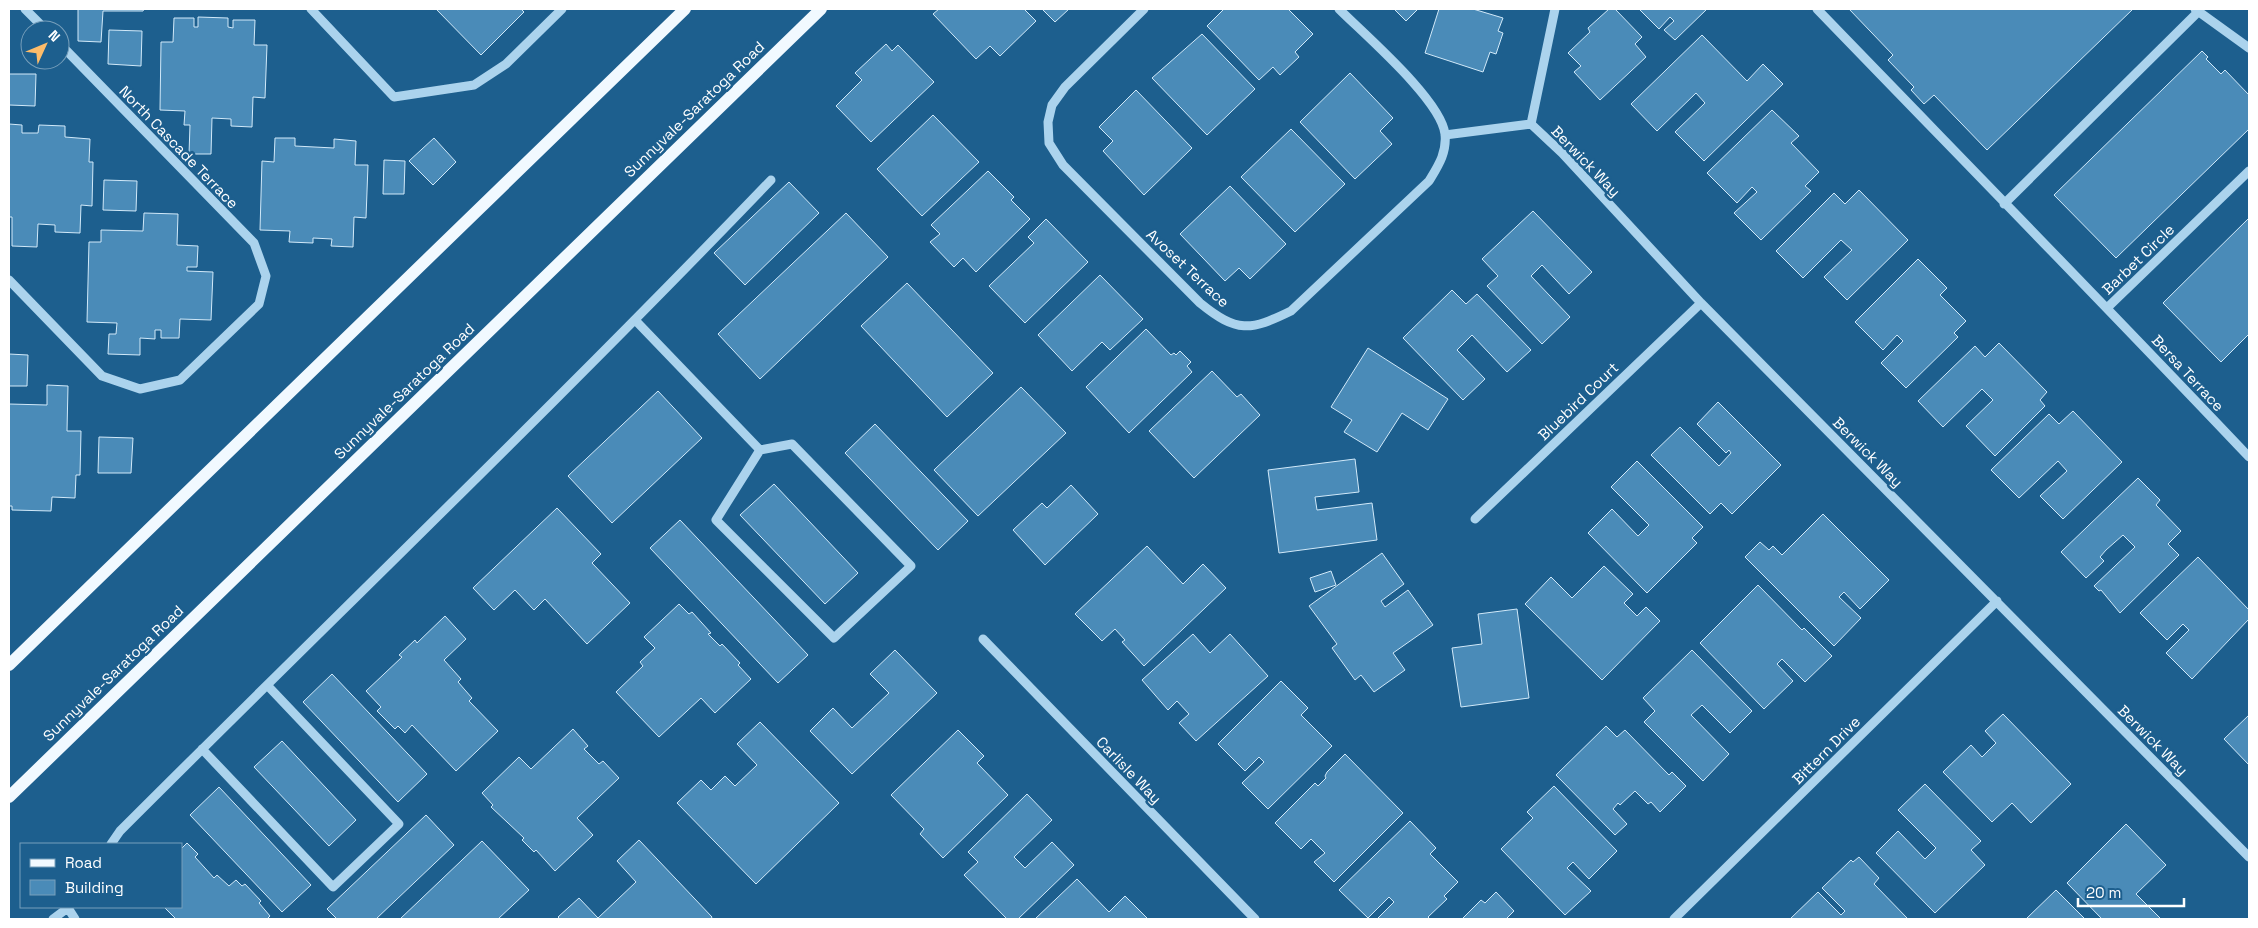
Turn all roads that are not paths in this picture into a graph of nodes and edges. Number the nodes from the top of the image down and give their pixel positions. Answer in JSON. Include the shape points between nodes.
{"nodes":[{"id":1,"x":25,"y":9,"type":"edge"},
{"id":2,"x":311,"y":9,"type":"edge"},
{"id":3,"x":562,"y":9,"type":"edge"},
{"id":4,"x":685,"y":9,"type":"edge"},
{"id":5,"x":821,"y":9,"type":"edge"},
{"id":6,"x":1144,"y":9,"type":"edge"},
{"id":7,"x":1339,"y":9,"type":"edge"},
{"id":8,"x":1555,"y":9,"type":"edge"},
{"id":9,"x":1817,"y":9,"type":"edge"},
{"id":10,"x":2197,"y":10,"type":"edge"},
{"id":11,"x":36,"y":20,"type":"edge"},
{"id":12,"x":2249,"y":48,"type":"edge"},
{"id":13,"x":70,"y":54,"type":"edge"},
{"id":14,"x":1531,"y":124,"type":"junction"},
{"id":15,"x":1445,"y":135,"type":"junction"},
{"id":16,"x":2249,"y":171,"type":"edge"},
{"id":17,"x":771,"y":180,"type":"dead end"},
{"id":18,"x":2004,"y":204,"type":"junction"},
{"id":19,"x":9,"y":280,"type":"edge"},
{"id":20,"x":1701,"y":303,"type":"junction"},
{"id":21,"x":2108,"y":307,"type":"junction"},
{"id":22,"x":636,"y":321,"type":"junction"},
{"id":23,"x":760,"y":450,"type":"junction"},
{"id":24,"x":2249,"y":457,"type":"edge"},
{"id":25,"x":1475,"y":519,"type":"dead end"},
{"id":26,"x":1997,"y":601,"type":"junction"},
{"id":27,"x":983,"y":639,"type":"dead end"},
{"id":28,"x":9,"y":665,"type":"edge"},
{"id":29,"x":267,"y":684,"type":"junction"},
{"id":30,"x":202,"y":749,"type":"junction"},
{"id":31,"x":9,"y":797,"type":"edge"},
{"id":32,"x":112,"y":843,"type":"edge"},
{"id":33,"x":2249,"y":857,"type":"edge"},
{"id":34,"x":67,"y":908,"type":"edge"},
{"id":35,"x":69,"y":908,"type":"edge"},
{"id":36,"x":54,"y":919,"type":"edge"},
{"id":37,"x":75,"y":919,"type":"edge"},
{"id":38,"x":1255,"y":919,"type":"edge"},
{"id":39,"x":1674,"y":919,"type":"edge"}],
"edges":[{"from":1,"to":11,"type":"street"},
{"from":2,"to":3,"type":"street","via":[[394,97],[474,85],[506,64]]},
{"from":4,"to":28,"type":"main road"},
{"from":5,"to":31,"type":"main road","name":"Sunnyvale-Saratoga Road"},
{"from":6,"to":15,"type":"street","name":"Avoset Terrace","via":[[1065,87],[1052,105],[1048,122],[1049,143],[1063,165],[1200,303],[1220,319],[1239,326],[1264,324],[1291,311],[1429,180],[1443,159]]},
{"from":7,"to":15,"type":"street","name":"Avoset Terrace","via":[[1428,98],[1440,116]]},
{"from":8,"to":14,"type":"street"},
{"from":9,"to":18,"type":"street","name":"Barbet Circle"},
{"from":10,"to":12,"type":"street"},
{"from":10,"to":18,"type":"street"},
{"from":13,"to":19,"type":"street","name":"North Cascade Terrace","via":[[254,243],[266,276],[259,304],[180,380],[140,389],[102,376]]},
{"from":14,"to":15,"type":"street","name":"Berwick Way"},
{"from":14,"to":20,"type":"street","name":"Berwick Way","via":[[1562,153]]},
{"from":16,"to":21,"type":"street","name":"Barbet Circle"},
{"from":17,"to":22,"type":"street"},
{"from":18,"to":21,"type":"street","name":"Barbet Circle"},
{"from":20,"to":25,"type":"street","name":"Bluebird Court"},
{"from":20,"to":26,"type":"street","name":"Berwick Way"},
{"from":21,"to":24,"type":"street","name":"Bersa Terrace"},
{"from":22,"to":23,"type":"street"},
{"from":22,"to":29,"type":"street"},
{"from":23,"to":23,"type":"street","via":[[716,520],[834,638],[911,566],[792,444]]},
{"from":26,"to":33,"type":"street","name":"Berwick Way"},
{"from":26,"to":39,"type":"street","name":"Bittern Drive"},
{"from":27,"to":38,"type":"street","name":"Carlisle Way"},
{"from":29,"to":30,"type":"street"},
{"from":29,"to":30,"type":"street","via":[[399,824],[333,886]]},
{"from":30,"to":32,"type":"street"},
{"from":34,"to":36,"type":"street"},
{"from":35,"to":37,"type":"street"}]}
